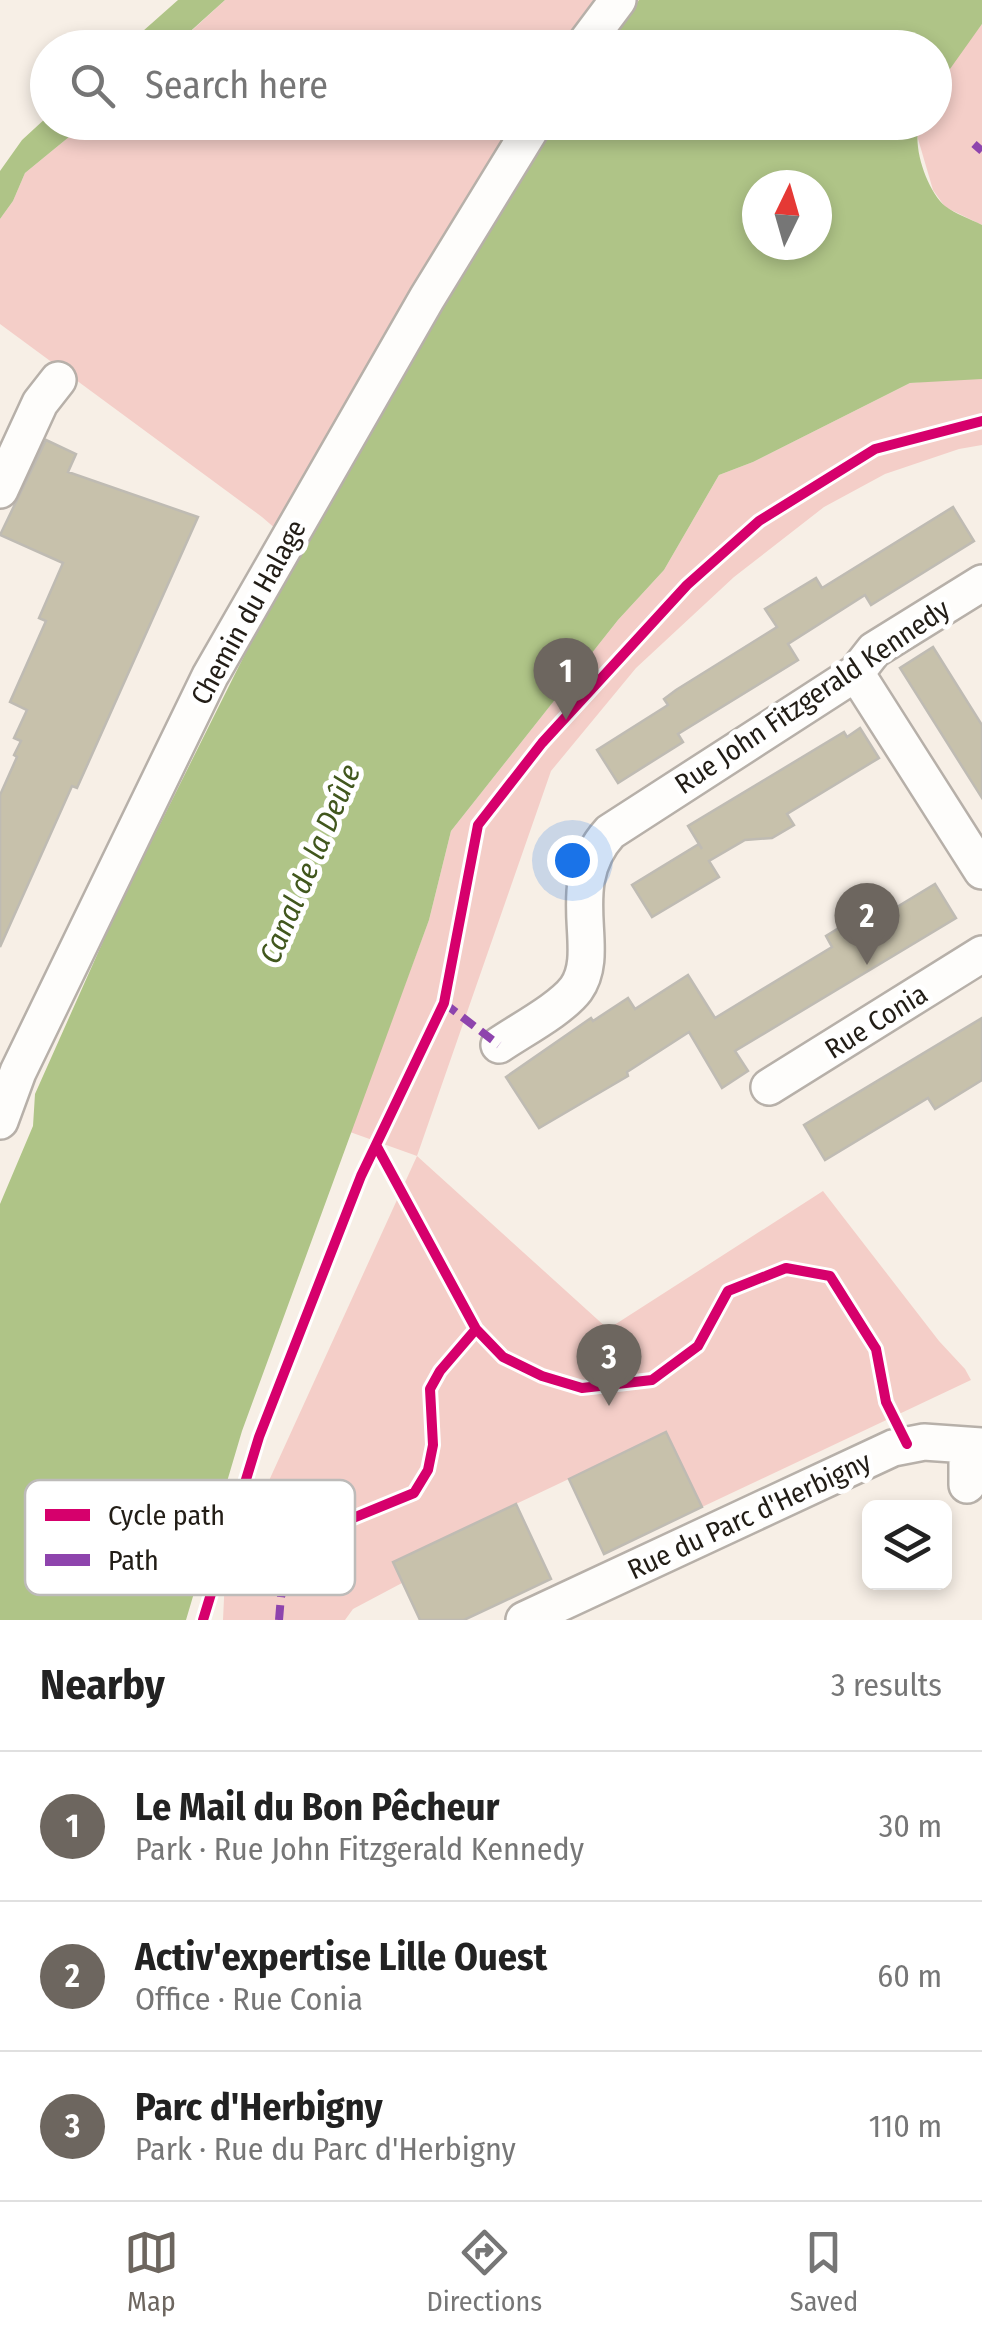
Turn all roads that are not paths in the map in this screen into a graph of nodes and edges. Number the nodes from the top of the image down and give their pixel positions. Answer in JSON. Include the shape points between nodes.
{"nodes":[{"id":1,"x":618,"y":0,"type":"edge"},
{"id":2,"x":596,"y":30,"type":"edge"},
{"id":3,"x":524,"y":140,"type":"edge"},
{"id":4,"x":58,"y":380,"type":"dead end"},
{"id":5,"x":0,"y":490,"type":"edge"},
{"id":6,"x":982,"y":583,"type":"edge"},
{"id":7,"x":856,"y":673,"type":"junction"},
{"id":8,"x":982,"y":871,"type":"edge"},
{"id":9,"x":982,"y":954,"type":"edge"},
{"id":10,"x":499,"y":1045,"type":"dead end"},
{"id":11,"x":769,"y":1087,"type":"dead end"},
{"id":12,"x":0,"y":1121,"type":"edge"},
{"id":13,"x":974,"y":1445,"type":"edge"},
{"id":14,"x":967,"y":1485,"type":"dead end"},
{"id":15,"x":587,"y":1607,"type":"edge"},
{"id":16,"x":524,"y":1620,"type":"edge"}],
"edges":[{"from":1,"to":2,"type":"street"},
{"from":3,"to":12,"type":"street","name":"Chemin du Halage","via":[[210,676]]},
{"from":4,"to":5,"type":"street","via":[[40,403]]},
{"from":6,"to":7,"type":"street","name":"Rue John Fitzgerald Kennedy","via":[[874,650]]},
{"from":7,"to":8,"type":"street"},
{"from":7,"to":10,"type":"street","name":"Rue John Fitzgerald Kennedy","via":[[610,832],[587,874],[578,987]]},
{"from":9,"to":11,"type":"street","name":"Rue Conia"},
{"from":13,"to":14,"type":"street"},
{"from":13,"to":15,"type":"street","name":"Rue du Parc d'Herbigny","via":[[892,1448]]},
{"from":15,"to":16,"type":"street","name":"Rue du Parc d'Herbigny"}]}
